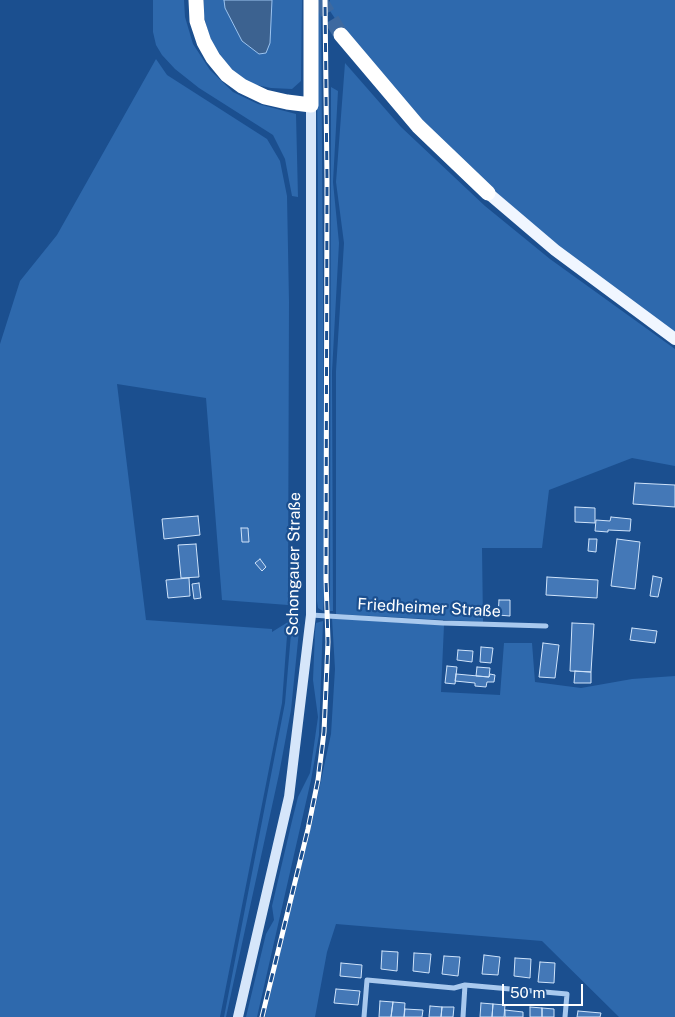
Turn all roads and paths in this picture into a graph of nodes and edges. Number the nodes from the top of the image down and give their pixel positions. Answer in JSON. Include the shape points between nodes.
{"nodes":[{"id":1,"x":196,"y":0,"type":"edge"},
{"id":2,"x":310,"y":0,"type":"edge"},
{"id":3,"x":341,"y":34,"type":"tunnel mouth"},
{"id":4,"x":311,"y":104,"type":"junction"},
{"id":5,"x":488,"y":193,"type":"joint"},
{"id":6,"x":675,"y":339,"type":"edge"},
{"id":7,"x":310,"y":615,"type":"junction"},
{"id":8,"x":546,"y":626,"type":"dead end"},
{"id":9,"x":465,"y":985,"type":"junction"},
{"id":10,"x":238,"y":1017,"type":"edge"},
{"id":11,"x":364,"y":1017,"type":"edge"},
{"id":12,"x":463,"y":1017,"type":"edge"},
{"id":13,"x":565,"y":1017,"type":"edge"}],
"edges":[{"from":1,"to":4,"type":"highway","via":[[197,21],[204,42],[227,75],[265,97]]},
{"from":2,"to":4,"type":"highway"},
{"from":3,"to":5,"type":"highway","via":[[418,126]]},
{"from":4,"to":7,"type":"main road","name":"Schongauer Straße"},
{"from":5,"to":6,"type":"main road","via":[[554,250]]},
{"from":7,"to":8,"type":"street","name":"Friedheimer Straße"},
{"from":7,"to":10,"type":"main road","name":"Schongauer Straße","via":[[289,797]]},
{"from":9,"to":11,"type":"street","via":[[454,988],[367,980]]},
{"from":9,"to":12,"type":"street"},
{"from":9,"to":13,"type":"street","via":[[567,994]]}]}
